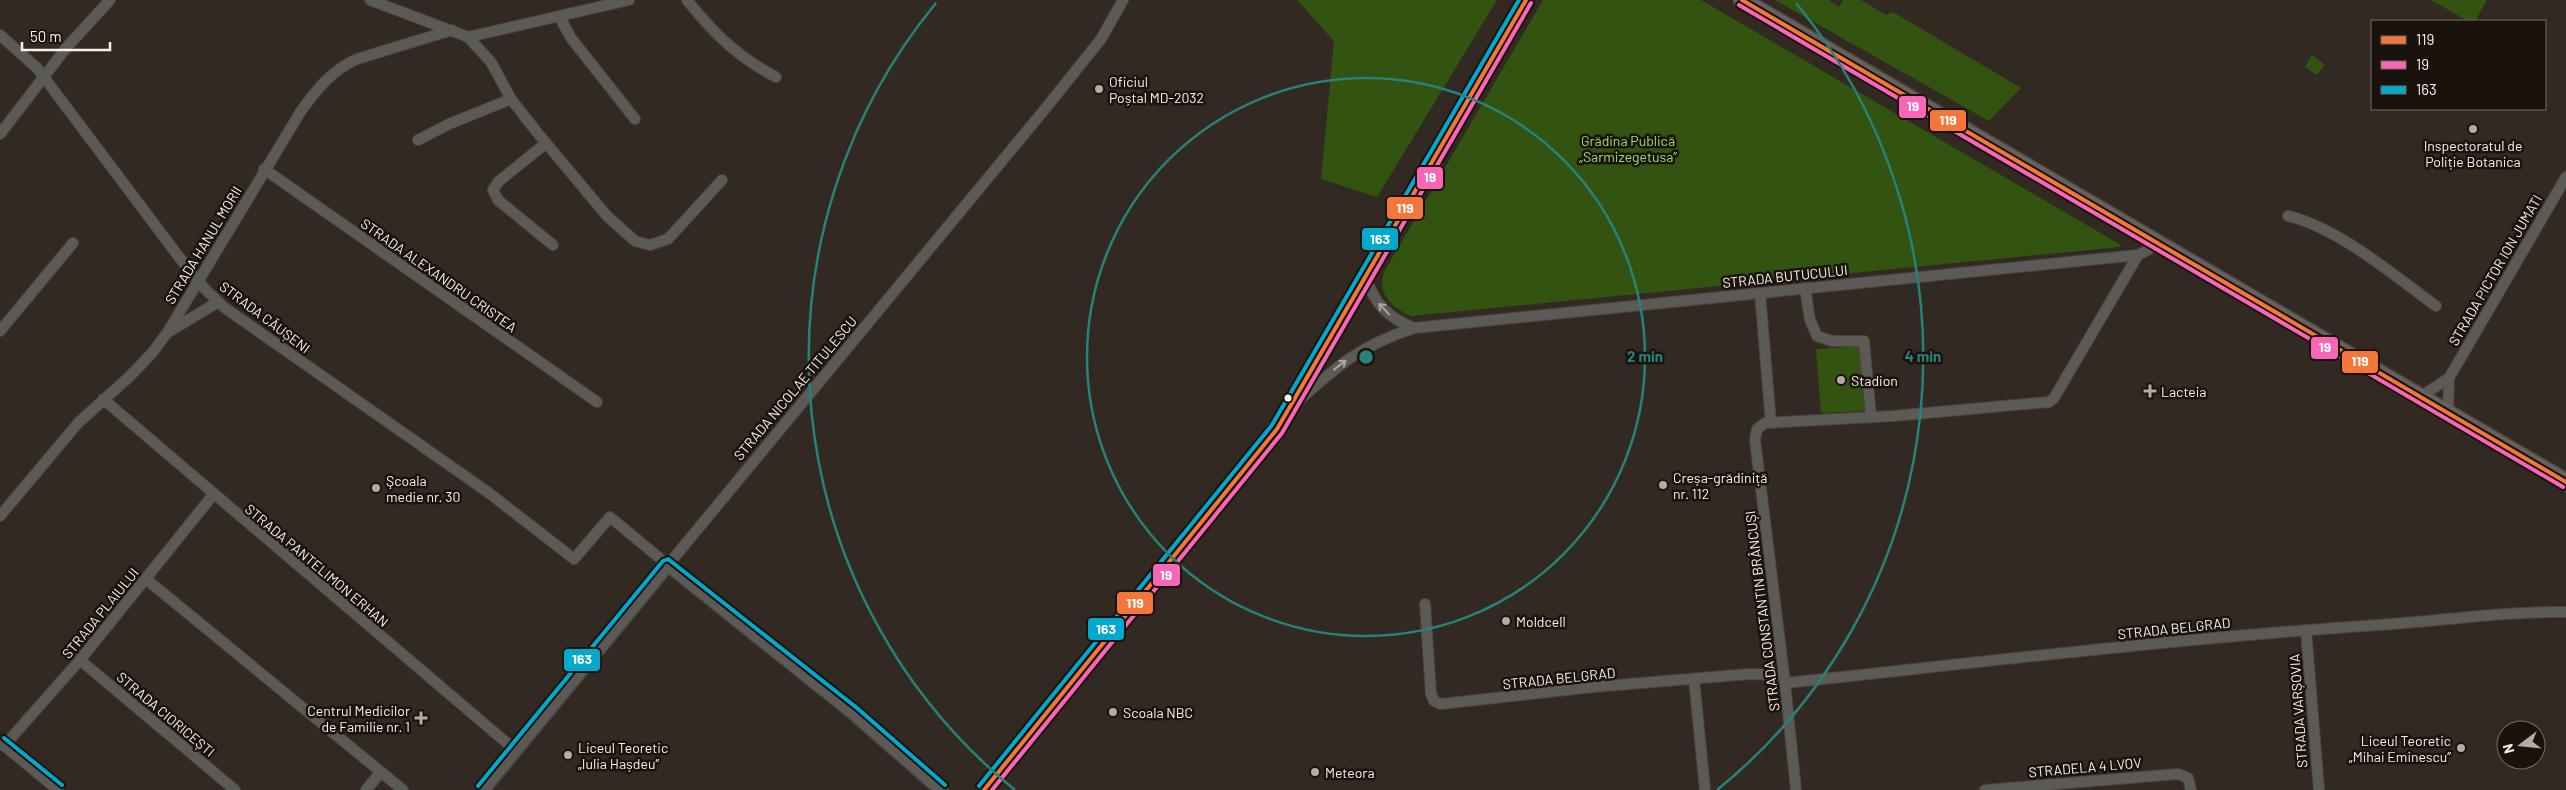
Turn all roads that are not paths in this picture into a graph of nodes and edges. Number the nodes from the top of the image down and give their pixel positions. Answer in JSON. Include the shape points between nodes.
{"nodes":[{"id":1,"x":110,"y":0,"type":"edge"},
{"id":2,"x":370,"y":0,"type":"edge"},
{"id":3,"x":630,"y":0,"type":"edge"},
{"id":4,"x":687,"y":0,"type":"edge"},
{"id":5,"x":1123,"y":0,"type":"edge"},
{"id":6,"x":1526,"y":0,"type":"edge"},
{"id":7,"x":1742,"y":0,"type":"edge"},
{"id":8,"x":559,"y":16,"type":"junction"},
{"id":9,"x":452,"y":30,"type":"junction"},
{"id":10,"x":0,"y":34,"type":"edge"},
{"id":11,"x":468,"y":37,"type":"junction"},
{"id":12,"x":776,"y":77,"type":"dead end"},
{"id":13,"x":44,"y":78,"type":"junction"},
{"id":14,"x":511,"y":99,"type":"junction"},
{"id":15,"x":635,"y":119,"type":"dead end"},
{"id":16,"x":0,"y":134,"type":"edge"},
{"id":17,"x":418,"y":140,"type":"dead end"},
{"id":18,"x":546,"y":143,"type":"junction"},
{"id":19,"x":264,"y":169,"type":"junction"},
{"id":20,"x":2566,"y":177,"type":"edge"},
{"id":21,"x":722,"y":180,"type":"dead end"},
{"id":22,"x":2288,"y":216,"type":"dead end"},
{"id":23,"x":2154,"y":242,"type":"junction"},
{"id":24,"x":73,"y":243,"type":"dead end"},
{"id":25,"x":553,"y":245,"type":"dead end"},
{"id":26,"x":2138,"y":255,"type":"junction"},
{"id":27,"x":1366,"y":278,"type":"junction"},
{"id":28,"x":198,"y":281,"type":"junction"},
{"id":29,"x":1806,"y":288,"type":"junction"},
{"id":30,"x":1760,"y":293,"type":"junction"},
{"id":31,"x":218,"y":302,"type":"junction"},
{"id":32,"x":2436,"y":306,"type":"dead end"},
{"id":33,"x":1414,"y":328,"type":"junction"},
{"id":34,"x":0,"y":331,"type":"edge"},
{"id":35,"x":167,"y":333,"type":"junction"},
{"id":36,"x":2449,"y":378,"type":"junction"},
{"id":37,"x":2420,"y":397,"type":"junction"},
{"id":38,"x":103,"y":399,"type":"junction"},
{"id":39,"x":597,"y":402,"type":"dead end"},
{"id":40,"x":1290,"y":409,"type":"junction"},
{"id":41,"x":2448,"y":414,"type":"junction"},
{"id":42,"x":1871,"y":417,"type":"junction"},
{"id":43,"x":1771,"y":423,"type":"junction"},
{"id":44,"x":2566,"y":482,"type":"edge"},
{"id":45,"x":213,"y":495,"type":"junction"},
{"id":46,"x":0,"y":516,"type":"edge"},
{"id":47,"x":668,"y":566,"type":"junction"},
{"id":48,"x":146,"y":579,"type":"junction"},
{"id":49,"x":1425,"y":604,"type":"dead end"},
{"id":50,"x":2566,"y":612,"type":"edge"},
{"id":51,"x":2306,"y":630,"type":"junction"},
{"id":52,"x":80,"y":660,"type":"junction"},
{"id":53,"x":1694,"y":679,"type":"junction"},
{"id":54,"x":1785,"y":679,"type":"junction"},
{"id":55,"x":2,"y":744,"type":"edge"},
{"id":56,"x":515,"y":750,"type":"junction"},
{"id":57,"x":381,"y":772,"type":"junction"},
{"id":58,"x":2056,"y":787,"type":"edge"},
{"id":59,"x":58,"y":790,"type":"edge"},
{"id":60,"x":235,"y":790,"type":"edge"},
{"id":61,"x":366,"y":790,"type":"edge"},
{"id":62,"x":403,"y":790,"type":"edge"},
{"id":63,"x":483,"y":790,"type":"edge"},
{"id":64,"x":941,"y":790,"type":"edge"},
{"id":65,"x":984,"y":790,"type":"edge"},
{"id":66,"x":1705,"y":790,"type":"edge"},
{"id":67,"x":1796,"y":790,"type":"edge"},
{"id":68,"x":1984,"y":790,"type":"edge"},
{"id":69,"x":2191,"y":790,"type":"edge"},
{"id":70,"x":2319,"y":790,"type":"edge"}],
"edges":[{"from":1,"to":13,"type":"street","via":[[87,23]]},
{"from":2,"to":9,"type":"street"},
{"from":3,"to":8,"type":"street"},
{"from":4,"to":12,"type":"street","via":[[722,40],[751,64]]},
{"from":5,"to":47,"type":"street","name":"STRADA NICOLAE TITULESCU","via":[[1101,39],[1045,109]]},
{"from":6,"to":27,"type":"main road"},
{"from":7,"to":23,"type":"main road"},
{"from":8,"to":11,"type":"street"},
{"from":8,"to":15,"type":"street","via":[[571,38]]},
{"from":9,"to":11,"type":"street"},
{"from":9,"to":19,"type":"street","name":"STRADA HANUL MORII","via":[[357,59],[330,76],[301,111]]},
{"from":10,"to":13,"type":"street","name":"STRADA CĂUȘENI"},
{"from":11,"to":14,"type":"street","via":[[491,62]]},
{"from":13,"to":16,"type":"street"},
{"from":13,"to":28,"type":"street","name":"STRADA CĂUȘENI"},
{"from":14,"to":17,"type":"street"},
{"from":14,"to":18,"type":"street"},
{"from":18,"to":21,"type":"street","via":[[607,216],[634,241],[643,245],[668,239]]},
{"from":18,"to":25,"type":"street","via":[[498,182],[493,190],[498,200]]},
{"from":19,"to":28,"type":"street","name":"STRADA HANUL MORII"},
{"from":19,"to":39,"type":"street","name":"STRADA ALEXANDRU CRISTEA"},
{"from":20,"to":36,"type":"street","name":"STRADA PICTOR ION JUMATI"},
{"from":22,"to":32,"type":"street","via":[[2306,221],[2338,239]]},
{"from":23,"to":26,"type":"street"},
{"from":23,"to":37,"type":"main road"},
{"from":24,"to":34,"type":"street"},
{"from":26,"to":29,"type":"street","name":"STRADA BUTUCULUI"},
{"from":26,"to":42,"type":"street","via":[[2049,402]]},
{"from":33,"to":27,"type":"street","one_way":true,"via":[[1383,310],[1372,295]]},
{"from":27,"to":40,"type":"main road"},
{"from":28,"to":31,"type":"street","name":"STRADA CĂUȘENI"},
{"from":28,"to":35,"type":"street","name":"STRADA HANUL MORII"},
{"from":29,"to":30,"type":"street","name":"STRADA BUTUCULUI"},
{"from":29,"to":42,"type":"street","via":[[1810,320],[1817,336],[1832,341],[1864,340]]},
{"from":30,"to":33,"type":"street","name":"STRADA BUTUCULUI"},
{"from":30,"to":43,"type":"street"},
{"from":31,"to":35,"type":"street"},
{"from":31,"to":47,"type":"street","name":"STRADA CĂUȘENI","via":[[489,493],[574,559],[610,516]]},
{"from":40,"to":33,"type":"street","name":"STRADA BUTUCULUI","one_way":true,"via":[[1361,350]]},
{"from":35,"to":38,"type":"street","name":"STRADA HANUL MORII","via":[[152,353]]},
{"from":36,"to":37,"type":"street","name":"STRADA PICTOR ION JUMATI"},
{"from":36,"to":41,"type":"street","name":"STRADA PICTOR ION JUMATI"},
{"from":37,"to":41,"type":"main road"},
{"from":38,"to":45,"type":"street","name":"STRADA PANTELIMON ERHAN"},
{"from":38,"to":46,"type":"street","name":"STRADA HANUL MORII","via":[[78,423]]},
{"from":40,"to":65,"type":"main road","via":[[1268,442]]},
{"from":41,"to":44,"type":"main road"},
{"from":42,"to":43,"type":"street"},
{"from":43,"to":54,"type":"street","name":"STRADA CONSTANTIN BRÂNCUȘI","via":[[1757,429],[1754,440]]},
{"from":45,"to":48,"type":"street","name":"STRADA PLAIULUI"},
{"from":45,"to":56,"type":"street","name":"STRADA PANTELIMON ERHAN"},
{"from":47,"to":56,"type":"street","name":"STRADA NICOLAE TITULESCU"},
{"from":47,"to":64,"type":"street","via":[[853,713]]},
{"from":48,"to":52,"type":"street","name":"STRADA PLAIULUI"},
{"from":48,"to":57,"type":"street"},
{"from":49,"to":53,"type":"street","name":"STRADA BELGRAD","via":[[1431,694],[1438,703]]},
{"from":50,"to":51,"type":"street","name":"STRADA BELGRAD","via":[[2499,613]]},
{"from":51,"to":54,"type":"street","name":"STRADA BELGRAD"},
{"from":51,"to":70,"type":"street","name":"STRADA VARȘOVIA"},
{"from":52,"to":55,"type":"street","name":"STRADA PLAIULUI"},
{"from":52,"to":60,"type":"street","name":"STRADA CIORICEȘTI"},
{"from":53,"to":54,"type":"street","name":"STRADA BELGRAD","via":[[1749,674]]},
{"from":53,"to":66,"type":"street"},
{"from":54,"to":67,"type":"street","name":"STRADA CONSTANTIN BRÂNCUȘI"},
{"from":55,"to":59,"type":"street"},
{"from":56,"to":63,"type":"street","name":"STRADA NICOLAE TITULESCU"},
{"from":57,"to":61,"type":"street"},
{"from":57,"to":62,"type":"street"},
{"from":58,"to":68,"type":"street","name":"STRADELA 4 LVOV"},
{"from":58,"to":69,"type":"street","name":"STRADELA 4 LVOV","via":[[2178,774],[2188,778]]}]}
